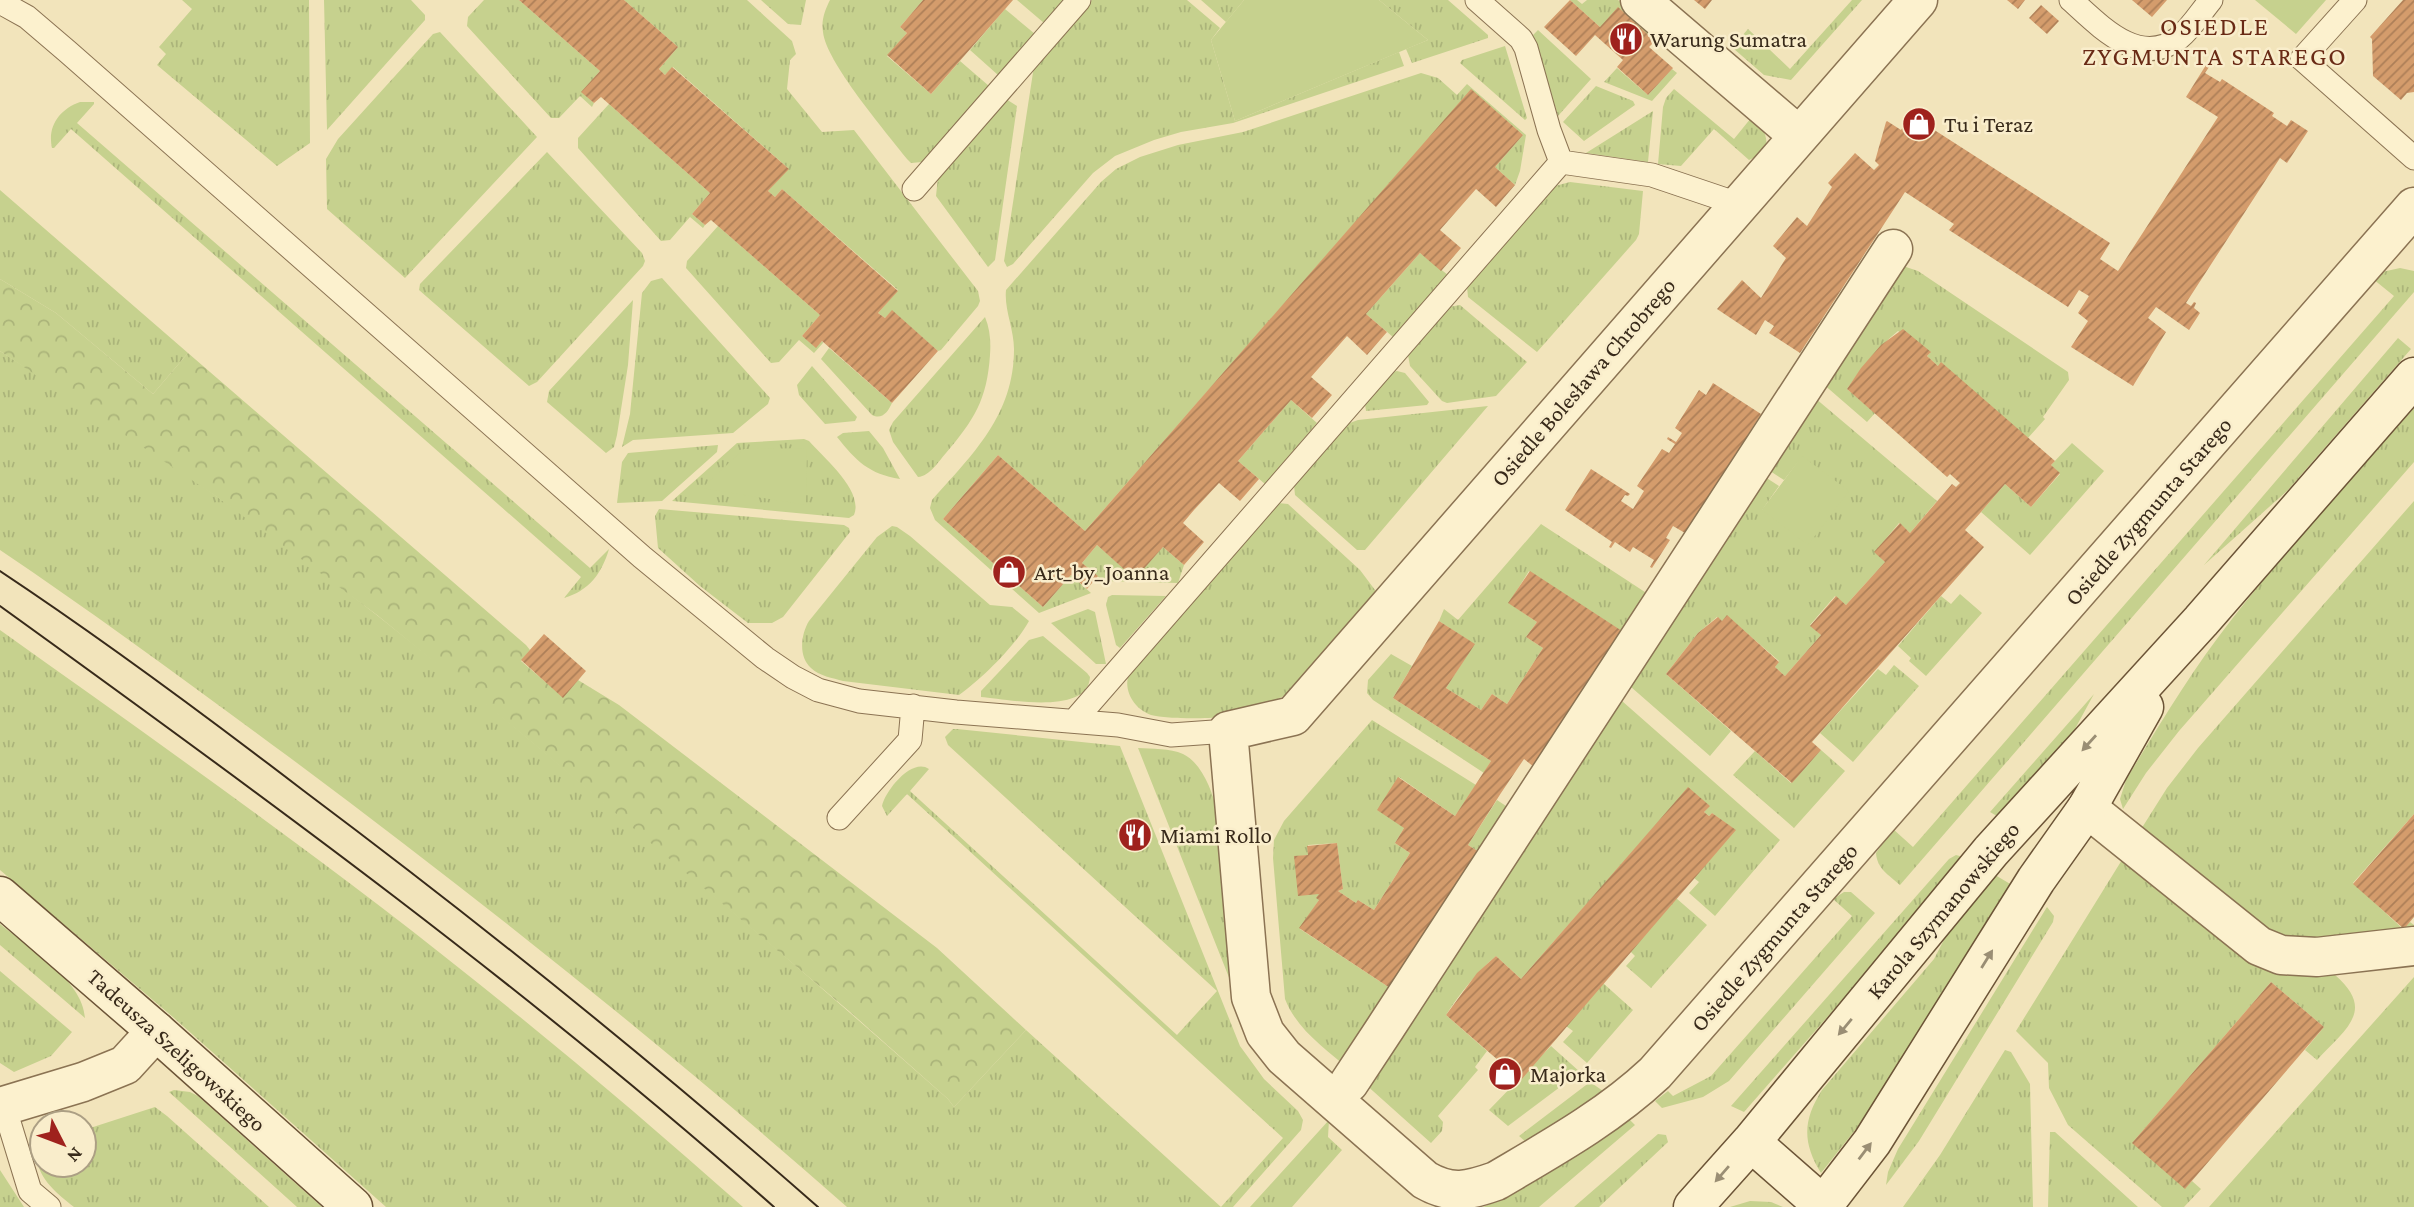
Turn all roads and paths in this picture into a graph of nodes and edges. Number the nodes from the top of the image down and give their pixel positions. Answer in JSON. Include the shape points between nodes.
{"nodes":[{"id":1,"x":1079,"y":0,"type":"edge"},
{"id":2,"x":1477,"y":0,"type":"edge"},
{"id":3,"x":1640,"y":0,"type":"edge"},
{"id":4,"x":1918,"y":0,"type":"edge"},
{"id":5,"x":2071,"y":0,"type":"edge"},
{"id":6,"x":2211,"y":0,"type":"edge"},
{"id":7,"x":2355,"y":0,"type":"edge"},
{"id":8,"x":0,"y":2,"type":"edge"},
{"id":9,"x":1799,"y":136,"type":"junction"},
{"id":10,"x":2414,"y":158,"type":"edge"},
{"id":11,"x":1561,"y":162,"type":"junction"},
{"id":12,"x":914,"y":189,"type":"dead end"},
{"id":13,"x":1738,"y":204,"type":"junction"},
{"id":14,"x":2408,"y":226,"type":"edge"},
{"id":15,"x":1893,"y":249,"type":"dead end"},
{"id":16,"x":2414,"y":377,"type":"edge"},
{"id":17,"x":2201,"y":621,"type":"junction"},
{"id":18,"x":913,"y":706,"type":"junction"},
{"id":19,"x":1074,"y":721,"type":"junction"},
{"id":20,"x":1228,"y":732,"type":"junction"},
{"id":21,"x":2087,"y":808,"type":"junction"},
{"id":22,"x":839,"y":818,"type":"dead end"},
{"id":23,"x":0,"y":896,"type":"edge"},
{"id":24,"x":2414,"y":946,"type":"edge"},
{"id":25,"x":156,"y":1031,"type":"junction"},
{"id":26,"x":1349,"y":1083,"type":"dead end"},
{"id":27,"x":2,"y":1106,"type":"edge"},
{"id":28,"x":1751,"y":1142,"type":"junction"},
{"id":29,"x":1823,"y":1206,"type":"edge"},
{"id":30,"x":49,"y":1207,"type":"edge"},
{"id":31,"x":353,"y":1207,"type":"edge"},
{"id":32,"x":1693,"y":1207,"type":"edge"}],
"edges":[{"from":1,"to":12,"type":"lane"},
{"from":2,"to":11,"type":"lane","via":[[1521,38]]},
{"from":3,"to":9,"type":"street"},
{"from":4,"to":9,"type":"street","name":"Osiedle Bolesława Chrobrego"},
{"from":5,"to":6,"type":"lane","via":[[2116,39],[2157,50],[2179,38]]},
{"from":7,"to":10,"type":"lane","via":[[2302,60]]},
{"from":8,"to":18,"type":"lane","via":[[27,17],[68,52],[642,557],[765,657],[818,690],[859,701]]},
{"from":9,"to":13,"type":"street","name":"Osiedle Bolesława Chrobrego"},
{"from":11,"to":13,"type":"lane","via":[[1652,174]]},
{"from":11,"to":19,"type":"lane"},
{"from":13,"to":20,"type":"street","name":"Osiedle Bolesława Chrobrego","via":[[1293,716]]},
{"from":14,"to":20,"type":"street","name":"Osiedle Zygmunta Starego","via":[[1655,1073],[1602,1118],[1496,1181],[1459,1191],[1441,1190],[1425,1180],[1303,1074],[1265,1033],[1251,998]]},
{"from":15,"to":26,"type":"street"},
{"from":16,"to":17,"type":"street","name":"Karola Szymanowskiego"},
{"from":17,"to":21,"type":"street","name":"Karola Szymanowskiego","via":[[2136,720]]},
{"from":17,"to":28,"type":"street","name":"Karola Szymanowskiego","one_way":true,"via":[[1991,851]]},
{"from":18,"to":19,"type":"lane"},
{"from":18,"to":22,"type":"lane","via":[[910,740]]},
{"from":19,"to":20,"type":"lane","via":[[1171,735]]},
{"from":21,"to":24,"type":"street","via":[[2259,946],[2281,955],[2317,957]]},
{"from":29,"to":21,"type":"street","name":"Karola Szymanowskiego","one_way":true,"via":[[1872,1142],[2036,880]]},
{"from":23,"to":25,"type":"street","name":"Tadeusza Szeligowskiego"},
{"from":25,"to":27,"type":"street","via":[[125,1065]]},
{"from":25,"to":31,"type":"street","name":"Tadeusza Szeligowskiego"},
{"from":27,"to":30,"type":"lane","via":[[30,1191]]},
{"from":28,"to":29,"type":"street"},
{"from":28,"to":32,"type":"street","name":"Karola Szymanowskiego","one_way":true}]}
